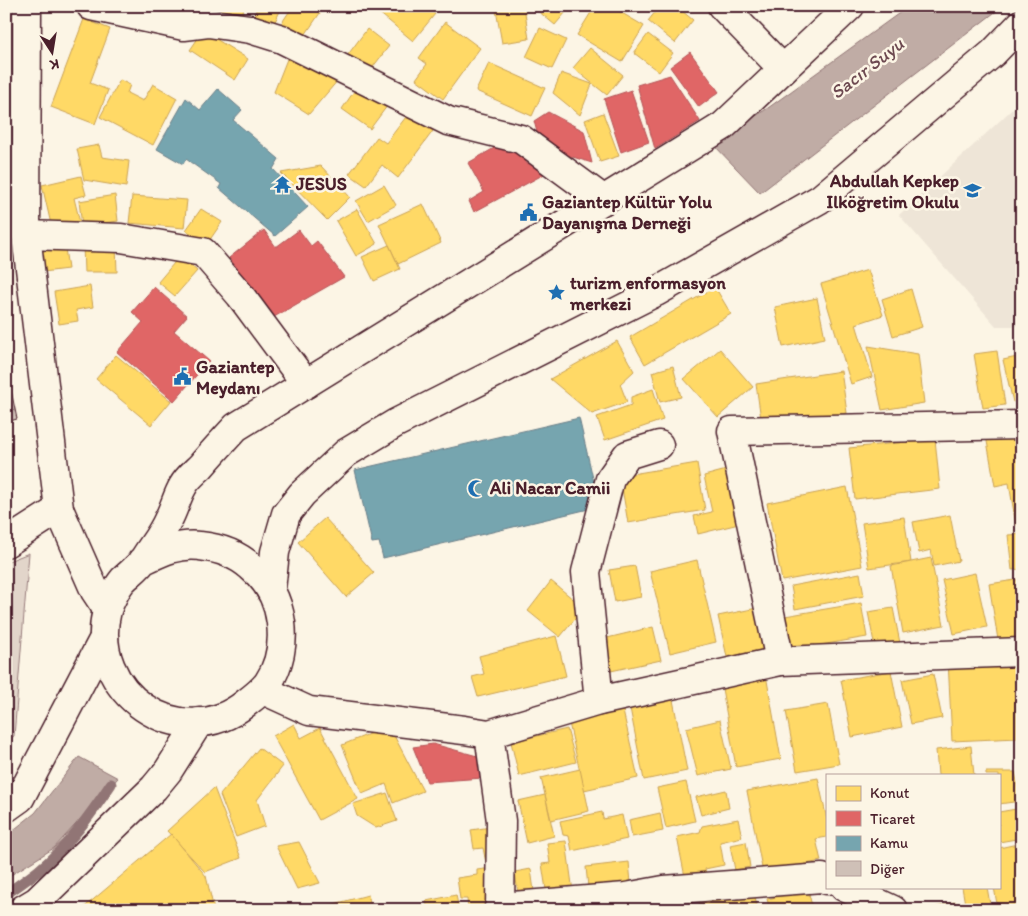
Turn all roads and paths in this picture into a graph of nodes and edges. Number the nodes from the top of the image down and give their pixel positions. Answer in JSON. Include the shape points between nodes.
{"nodes":[{"id":1,"x":27,"y":6,"type":"edge"},
{"id":2,"x":91,"y":6,"type":"edge"},
{"id":3,"x":722,"y":6,"type":"edge"},
{"id":4,"x":850,"y":6,"type":"edge"},
{"id":5,"x":1022,"y":23,"type":"edge"},
{"id":6,"x":784,"y":69,"type":"junction"},
{"id":7,"x":604,"y":200,"type":"junction"},
{"id":8,"x":26,"y":235,"type":"junction"},
{"id":9,"x":306,"y":384,"type":"junction"},
{"id":10,"x":1022,"y":425,"type":"edge"},
{"id":11,"x":659,"y":445,"type":"dead end"},
{"id":12,"x":59,"y":509,"type":"junction"},
{"id":13,"x":6,"y":543,"type":"edge"},
{"id":14,"x":142,"y":561,"type":"junction"},
{"id":15,"x":271,"y":590,"type":"junction"},
{"id":16,"x":107,"y":609,"type":"junction"},
{"id":17,"x":104,"y":638,"type":"junction"},
{"id":18,"x":1022,"y":652,"type":"edge"},
{"id":19,"x":780,"y":661,"type":"junction"},
{"id":20,"x":264,"y":690,"type":"junction"},
{"id":21,"x":599,"y":701,"type":"junction"},
{"id":22,"x":199,"y":722,"type":"junction"},
{"id":23,"x":489,"y":734,"type":"junction"},
{"id":24,"x":6,"y":808,"type":"edge"},
{"id":25,"x":826,"y":880,"type":"edge"},
{"id":26,"x":846,"y":888,"type":"edge"},
{"id":27,"x":500,"y":908,"type":"edge"},
{"id":28,"x":22,"y":910,"type":"edge"},
{"id":29,"x":893,"y":910,"type":"edge"}],
"edges":[{"from":1,"to":8,"type":"street"},
{"from":2,"to":7,"type":"street","via":[[184,26],[208,23],[250,29],[282,39],[448,121],[521,139]]},
{"from":3,"to":6,"type":"street"},
{"from":4,"to":6,"type":"street"},
{"from":5,"to":15,"type":"street","via":[[993,52],[820,198],[656,292],[396,423],[346,453],[302,494],[286,514],[275,552]]},
{"from":6,"to":7,"type":"street","via":[[723,126]]},
{"from":7,"to":9,"type":"street"},
{"from":8,"to":9,"type":"street","via":[[121,238],[203,252],[240,295]]},
{"from":8,"to":12,"type":"street"},
{"from":9,"to":14,"type":"street","via":[[236,427],[184,484],[167,523]]},
{"from":10,"to":19,"type":"street","via":[[732,431]]},
{"from":11,"to":21,"type":"street","via":[[627,455],[610,479],[586,572]]},
{"from":12,"to":13,"type":"street"},
{"from":12,"to":16,"type":"street","via":[[95,591]]},
{"from":14,"to":15,"type":"street","via":[[169,548],[198,545],[227,551],[252,567]]},
{"from":14,"to":16,"type":"street","via":[[121,582]]},
{"from":15,"to":20,"type":"street","via":[[281,617],[282,646],[274,673]]},
{"from":16,"to":17,"type":"street"},
{"from":17,"to":22,"type":"street","via":[[110,668],[125,692],[148,712],[176,722]]},
{"from":17,"to":24,"type":"street","via":[[20,798]]},
{"from":18,"to":19,"type":"street"},
{"from":19,"to":21,"type":"street"},
{"from":20,"to":22,"type":"street","via":[[234,714]]},
{"from":20,"to":23,"type":"street","via":[[309,710]]},
{"from":21,"to":23,"type":"street"},
{"from":22,"to":28,"type":"street","via":[[154,788],[37,901]]},
{"from":23,"to":27,"type":"street","via":[[500,821]]},
{"from":25,"to":27,"type":"street","via":[[664,890],[626,897]]},
{"from":26,"to":29,"type":"street"}]}
